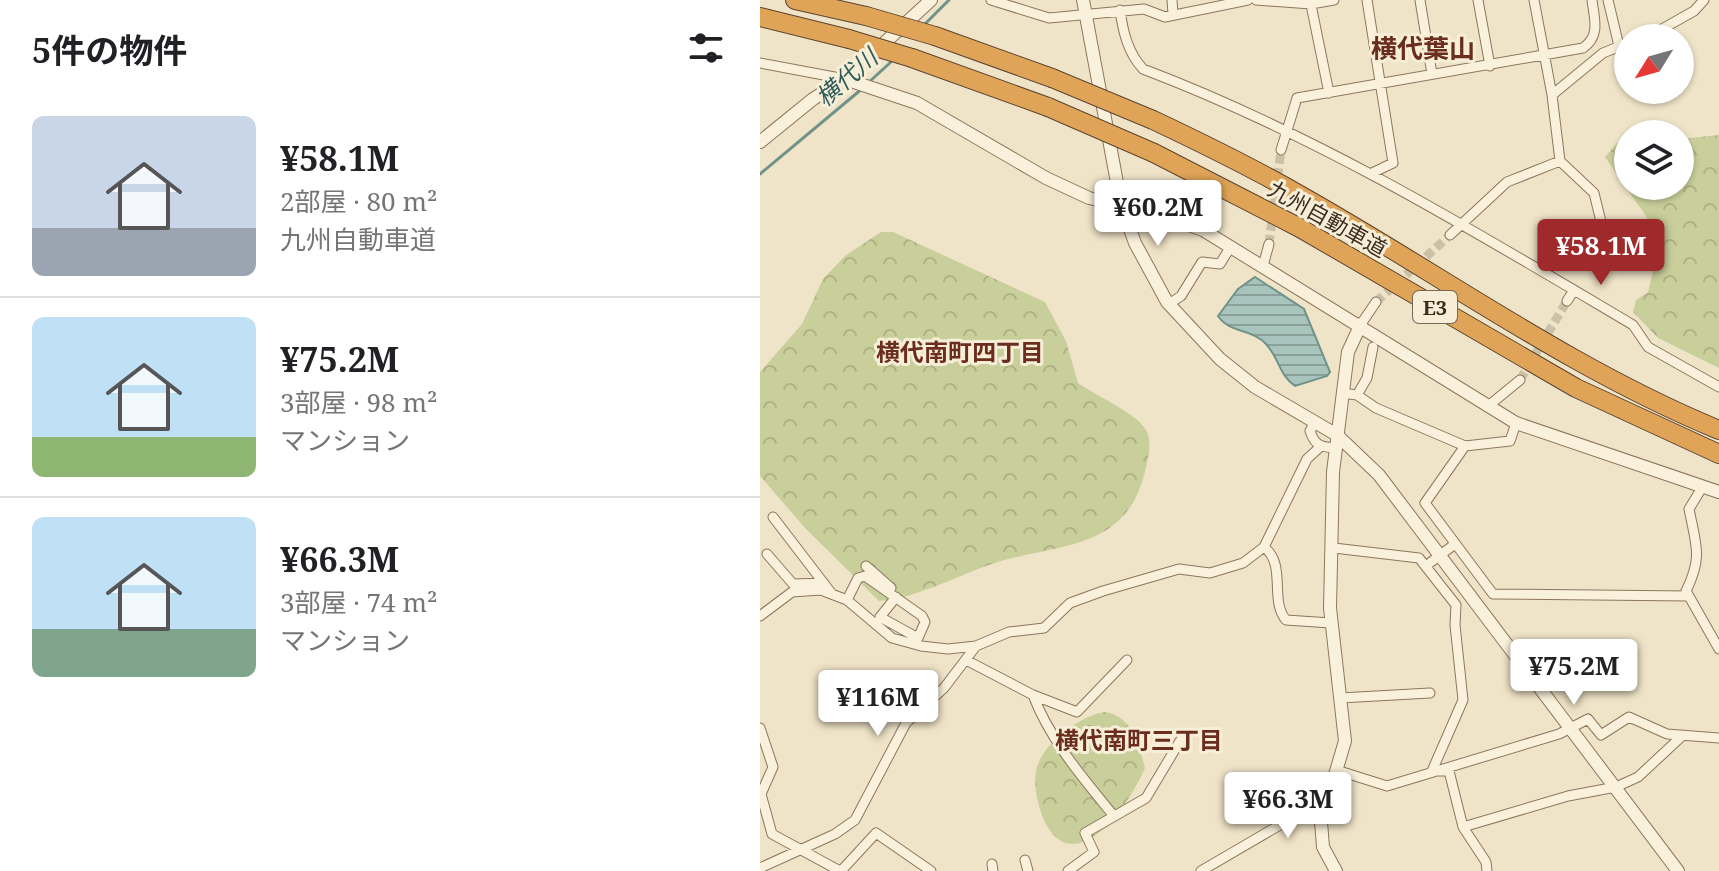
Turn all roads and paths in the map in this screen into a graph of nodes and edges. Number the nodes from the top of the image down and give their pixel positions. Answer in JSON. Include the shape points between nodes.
{"nodes":[{"id":1,"x":795,"y":0,"type":"edge"},
{"id":2,"x":931,"y":0,"type":"edge"},
{"id":3,"x":991,"y":0,"type":"edge"},
{"id":4,"x":1083,"y":0,"type":"edge"},
{"id":5,"x":1172,"y":0,"type":"edge"},
{"id":6,"x":1248,"y":0,"type":"edge"},
{"id":7,"x":1256,"y":0,"type":"edge"},
{"id":8,"x":1334,"y":0,"type":"edge"},
{"id":9,"x":1367,"y":0,"type":"edge"},
{"id":10,"x":1420,"y":0,"type":"edge"},
{"id":11,"x":1478,"y":0,"type":"edge"},
{"id":12,"x":1534,"y":0,"type":"edge"},
{"id":13,"x":1592,"y":0,"type":"edge"},
{"id":14,"x":1608,"y":0,"type":"edge"},
{"id":15,"x":1704,"y":0,"type":"edge"},
{"id":16,"x":1310,"y":2,"type":"edge"},
{"id":17,"x":1120,"y":10,"type":"junction"},
{"id":18,"x":1173,"y":14,"type":"junction"},
{"id":19,"x":1088,"y":15,"type":"junction"},
{"id":20,"x":760,"y":17,"type":"edge"},
{"id":21,"x":1617,"y":24,"type":"edge"},
{"id":22,"x":1671,"y":24,"type":"edge"},
{"id":23,"x":1614,"y":48,"type":"edge"},
{"id":24,"x":1544,"y":57,"type":"junction"},
{"id":25,"x":760,"y":63,"type":"edge"},
{"id":26,"x":1490,"y":66,"type":"junction"},
{"id":27,"x":1432,"y":74,"type":"junction"},
{"id":28,"x":845,"y":79,"type":"junction"},
{"id":29,"x":1381,"y":83,"type":"junction"},
{"id":30,"x":1329,"y":93,"type":"junction"},
{"id":31,"x":1552,"y":95,"type":"junction"},
{"id":32,"x":1286,"y":130,"type":"junction"},
{"id":33,"x":760,"y":142,"type":"edge"},
{"id":34,"x":1281,"y":150,"type":"tunnel mouth"},
{"id":35,"x":1560,"y":161,"type":"junction"},
{"id":36,"x":1372,"y":173,"type":"junction"},
{"id":37,"x":1121,"y":204,"type":"junction"},
{"id":38,"x":1462,"y":224,"type":"junction"},
{"id":39,"x":1450,"y":235,"type":"tunnel mouth"},
{"id":40,"x":1605,"y":238,"type":"dead end"},
{"id":41,"x":1269,"y":244,"type":"tunnel mouth"},
{"id":42,"x":1231,"y":246,"type":"junction"},
{"id":43,"x":1263,"y":266,"type":"junction"},
{"id":44,"x":1574,"y":290,"type":"junction"},
{"id":45,"x":1567,"y":301,"type":"tunnel mouth"},
{"id":46,"x":1376,"y":302,"type":"tunnel mouth"},
{"id":47,"x":1169,"y":304,"type":"junction"},
{"id":48,"x":1361,"y":324,"type":"junction"},
{"id":49,"x":1373,"y":347,"type":"dead end"},
{"id":50,"x":1520,"y":380,"type":"tunnel mouth"},
{"id":51,"x":1719,"y":387,"type":"edge"},
{"id":52,"x":1342,"y":393,"type":"junction"},
{"id":53,"x":1357,"y":395,"type":"junction"},
{"id":54,"x":1487,"y":407,"type":"junction"},
{"id":55,"x":1315,"y":422,"type":"junction"},
{"id":56,"x":1516,"y":423,"type":"junction"},
{"id":57,"x":1719,"y":427,"type":"edge"},
{"id":58,"x":1336,"y":442,"type":"junction"},
{"id":59,"x":1465,"y":446,"type":"junction"},
{"id":60,"x":1320,"y":447,"type":"junction"},
{"id":61,"x":1719,"y":454,"type":"edge"},
{"id":62,"x":1703,"y":486,"type":"junction"},
{"id":63,"x":1719,"y":492,"type":"edge"},
{"id":64,"x":773,"y":517,"type":"dead end"},
{"id":65,"x":1455,"y":544,"type":"junction"},
{"id":66,"x":1264,"y":547,"type":"junction"},
{"id":67,"x":1334,"y":548,"type":"junction"},
{"id":68,"x":767,"y":554,"type":"dead end"},
{"id":69,"x":1441,"y":555,"type":"junction"},
{"id":70,"x":1427,"y":565,"type":"junction"},
{"id":71,"x":866,"y":566,"type":"dead end"},
{"id":72,"x":824,"y":583,"type":"junction"},
{"id":73,"x":832,"y":594,"type":"junction"},
{"id":74,"x":894,"y":596,"type":"junction"},
{"id":75,"x":1688,"y":596,"type":"junction"},
{"id":76,"x":847,"y":600,"type":"junction"},
{"id":77,"x":760,"y":616,"type":"edge"},
{"id":78,"x":1331,"y":623,"type":"junction"},
{"id":79,"x":976,"y":646,"type":"junction"},
{"id":80,"x":1719,"y":649,"type":"edge"},
{"id":81,"x":966,"y":660,"type":"junction"},
{"id":82,"x":1127,"y":660,"type":"dead end"},
{"id":83,"x":1430,"y":693,"type":"dead end"},
{"id":84,"x":1033,"y":695,"type":"junction"},
{"id":85,"x":1340,"y":698,"type":"junction"},
{"id":86,"x":1571,"y":727,"type":"junction"},
{"id":87,"x":760,"y":728,"type":"edge"},
{"id":88,"x":1183,"y":736,"type":"dead end"},
{"id":89,"x":1681,"y":737,"type":"junction"},
{"id":90,"x":1719,"y":738,"type":"edge"},
{"id":91,"x":1336,"y":770,"type":"junction"},
{"id":92,"x":1432,"y":771,"type":"junction"},
{"id":93,"x":1616,"y":787,"type":"junction"},
{"id":94,"x":1113,"y":815,"type":"junction"},
{"id":95,"x":1463,"y":827,"type":"junction"},
{"id":96,"x":802,"y":850,"type":"junction"},
{"id":97,"x":1025,"y":860,"type":"dead end"},
{"id":98,"x":760,"y":868,"type":"edge"},
{"id":99,"x":841,"y":871,"type":"edge"},
{"id":100,"x":931,"y":871,"type":"edge"},
{"id":101,"x":1028,"y":871,"type":"edge"},
{"id":102,"x":1068,"y":871,"type":"edge"},
{"id":103,"x":1201,"y":871,"type":"edge"},
{"id":104,"x":1336,"y":871,"type":"edge"},
{"id":105,"x":1487,"y":871,"type":"edge"},
{"id":106,"x":1678,"y":871,"type":"edge"}],
"edges":[{"from":1,"to":57,"type":"highway","name":"九州自動車道","number":"E3","bridge":true,"via":[[935,36],[1153,120],[1305,198],[1525,333],[1655,401]]},
{"from":2,"to":28,"type":"street"},
{"from":3,"to":19,"type":"street","via":[[1049,18]]},
{"from":4,"to":19,"type":"street"},
{"from":5,"to":18,"type":"street"},
{"from":6,"to":18,"type":"street"},
{"from":7,"to":16,"type":"street"},
{"from":8,"to":16,"type":"street"},
{"from":9,"to":29,"type":"street"},
{"from":10,"to":27,"type":"street"},
{"from":11,"to":26,"type":"street"},
{"from":12,"to":24,"type":"street"},
{"from":13,"to":24,"type":"street","via":[[1596,31],[1590,44]]},
{"from":14,"to":21,"type":"street"},
{"from":15,"to":22,"type":"street"},
{"from":16,"to":30,"type":"street"},
{"from":17,"to":18,"type":"street"},
{"from":17,"to":19,"type":"street"},
{"from":17,"to":32,"type":"street","via":[[1123,32],[1143,69]]},
{"from":19,"to":37,"type":"street"},
{"from":20,"to":61,"type":"highway","name":"九州自動車道","number":"E3","bridge":true,"via":[[912,58],[1048,107],[1154,153],[1300,228],[1576,388]]},
{"from":23,"to":31,"type":"street"},
{"from":24,"to":26,"type":"street"},
{"from":24,"to":31,"type":"street"},
{"from":25,"to":28,"type":"street"},
{"from":26,"to":27,"type":"street"},
{"from":27,"to":29,"type":"street"},
{"from":28,"to":33,"type":"street"},
{"from":28,"to":37,"type":"street","via":[[917,103],[1046,178],[1089,198]]},
{"from":29,"to":30,"type":"street"},
{"from":29,"to":36,"type":"street","via":[[1393,163]]},
{"from":30,"to":32,"type":"street","via":[[1297,98]]},
{"from":31,"to":35,"type":"street"},
{"from":32,"to":34,"type":"street"},
{"from":32,"to":36,"type":"street"},
{"from":35,"to":38,"type":"street","via":[[1507,182]]},
{"from":35,"to":40,"type":"street","via":[[1594,193]]},
{"from":36,"to":38,"type":"street"},
{"from":37,"to":42,"type":"street","via":[[1156,213]]},
{"from":37,"to":47,"type":"street","via":[[1135,243]]},
{"from":38,"to":39,"type":"street"},
{"from":38,"to":44,"type":"street"},
{"from":41,"to":43,"type":"street"},
{"from":42,"to":43,"type":"street"},
{"from":42,"to":47,"type":"street","via":[[1220,264],[1202,262],[1181,296]]},
{"from":43,"to":48,"type":"street"},
{"from":44,"to":45,"type":"street"},
{"from":44,"to":51,"type":"street","via":[[1633,325],[1648,347]]},
{"from":46,"to":48,"type":"street"},
{"from":47,"to":55,"type":"street","via":[[1220,359]]},
{"from":48,"to":52,"type":"street","via":[[1348,352]]},
{"from":48,"to":54,"type":"street"},
{"from":49,"to":53,"type":"street","via":[[1367,378]]},
{"from":50,"to":54,"type":"street"},
{"from":52,"to":53,"type":"street"},
{"from":52,"to":58,"type":"street"},
{"from":53,"to":59,"type":"street"},
{"from":54,"to":56,"type":"street"},
{"from":55,"to":58,"type":"street"},
{"from":55,"to":60,"type":"street","via":[[1310,431]]},
{"from":56,"to":59,"type":"street","via":[[1510,441]]},
{"from":56,"to":62,"type":"street"},
{"from":58,"to":60,"type":"street"},
{"from":58,"to":67,"type":"street"},
{"from":58,"to":69,"type":"street","via":[[1379,475]]},
{"from":59,"to":65,"type":"street","via":[[1425,503]]},
{"from":60,"to":66,"type":"street","via":[[1307,459]]},
{"from":62,"to":63,"type":"street"},
{"from":62,"to":75,"type":"street","via":[[1689,509],[1698,569]]},
{"from":64,"to":72,"type":"street"},
{"from":65,"to":69,"type":"street"},
{"from":65,"to":75,"type":"street","via":[[1493,594]]},
{"from":66,"to":78,"type":"street","via":[[1275,565],[1278,608],[1286,620]]},
{"from":66,"to":79,"type":"street","via":[[1235,567],[1210,573],[1179,569],[1103,591],[1070,603],[1044,628],[1009,632]]},
{"from":67,"to":70,"type":"street","via":[[1419,558]]},
{"from":67,"to":78,"type":"street"},
{"from":68,"to":72,"type":"street","via":[[793,584]]},
{"from":69,"to":70,"type":"street"},
{"from":69,"to":86,"type":"street"},
{"from":70,"to":92,"type":"street","via":[[1456,605],[1463,700]]},
{"from":71,"to":74,"type":"street","via":[[893,589]]},
{"from":72,"to":73,"type":"street"},
{"from":73,"to":76,"type":"street"},
{"from":73,"to":77,"type":"street","via":[[792,592]]},
{"from":74,"to":74,"type":"street","via":[[922,616],[925,622],[918,638],[880,617]]},
{"from":74,"to":76,"type":"street","via":[[865,576],[858,578]]},
{"from":75,"to":80,"type":"street"},
{"from":76,"to":79,"type":"street","via":[[892,638],[948,649]]},
{"from":78,"to":85,"type":"street"},
{"from":79,"to":81,"type":"street"},
{"from":81,"to":84,"type":"street"},
{"from":81,"to":96,"type":"street","via":[[906,723],[855,820]]},
{"from":82,"to":84,"type":"street","via":[[1077,712]]},
{"from":83,"to":85,"type":"street"},
{"from":84,"to":94,"type":"street","via":[[1073,765]]},
{"from":85,"to":91,"type":"street","via":[[1345,741]]},
{"from":86,"to":89,"type":"street","via":[[1588,719],[1601,735],[1629,717]]},
{"from":86,"to":92,"type":"street"},
{"from":86,"to":93,"type":"street"},
{"from":87,"to":96,"type":"street","via":[[773,767],[761,794],[772,834]]},
{"from":88,"to":94,"type":"street","via":[[1146,798],[1120,816]]},
{"from":89,"to":90,"type":"street"},
{"from":89,"to":93,"type":"street","via":[[1638,777]]},
{"from":91,"to":92,"type":"street","via":[[1387,786]]},
{"from":91,"to":103,"type":"street","via":[[1321,801]]},
{"from":91,"to":104,"type":"street","via":[[1321,822],[1323,847]]},
{"from":92,"to":95,"type":"street","via":[[1449,771]]},
{"from":93,"to":95,"type":"street"},
{"from":93,"to":106,"type":"street"},
{"from":94,"to":102,"type":"street","via":[[1085,833],[1094,852]]},
{"from":95,"to":105,"type":"street"},
{"from":96,"to":98,"type":"street"},
{"from":96,"to":99,"type":"street"},
{"from":97,"to":101,"type":"street"},
{"from":99,"to":100,"type":"street","via":[[876,833]]}]}
